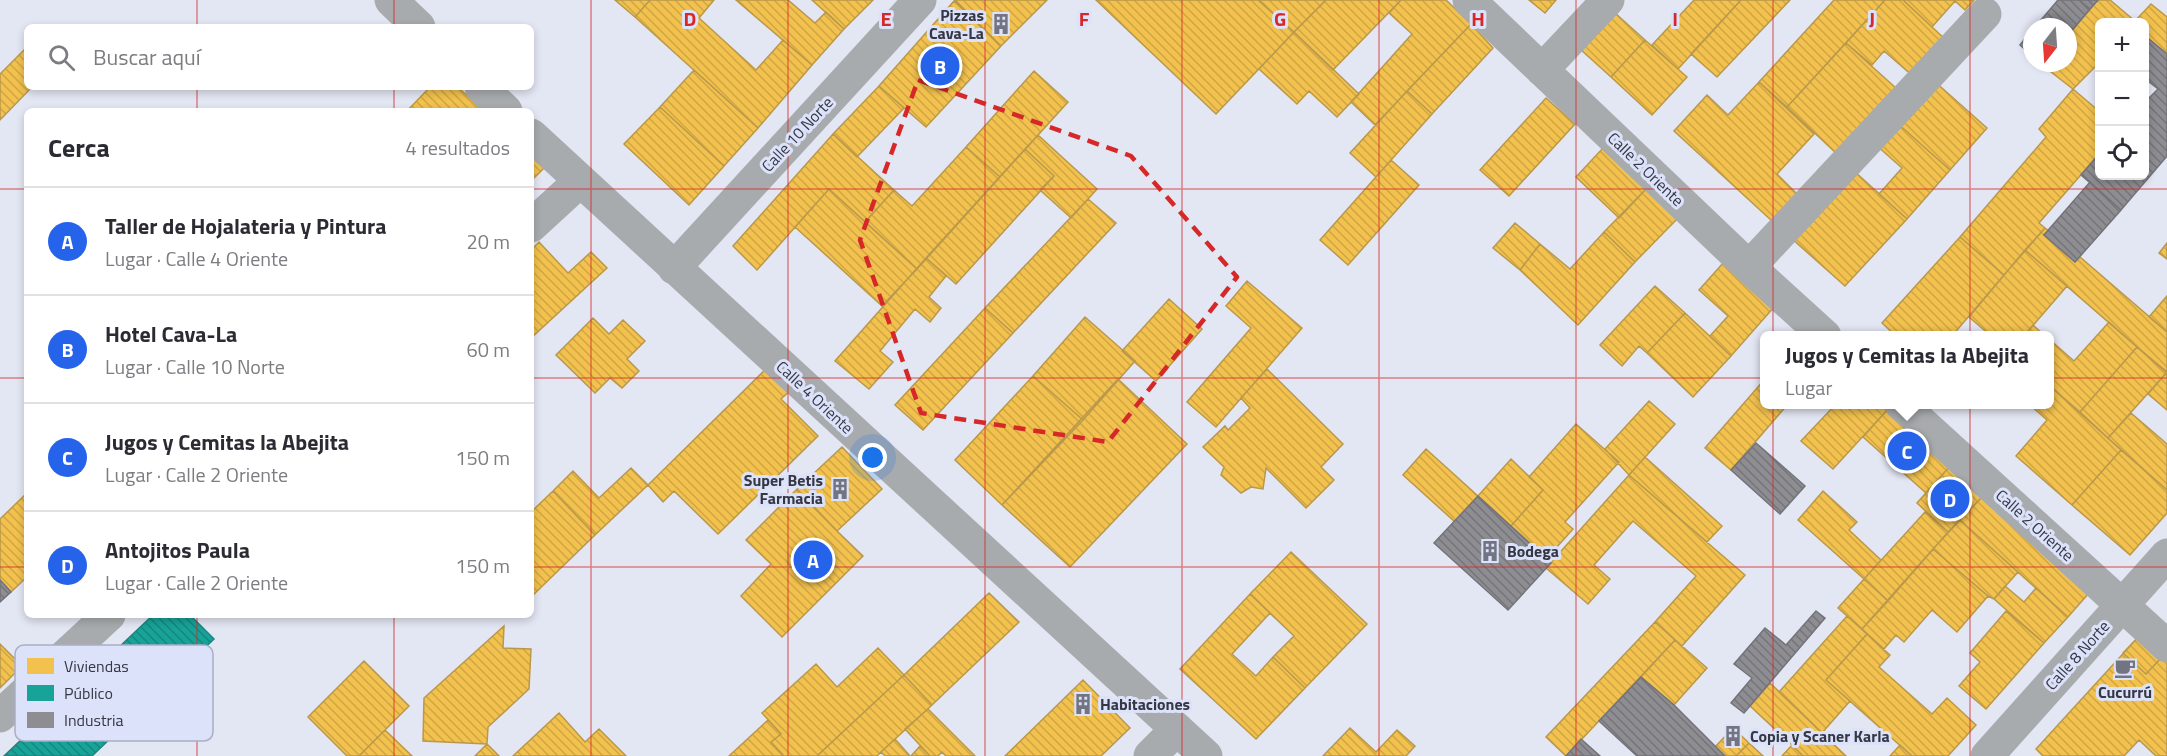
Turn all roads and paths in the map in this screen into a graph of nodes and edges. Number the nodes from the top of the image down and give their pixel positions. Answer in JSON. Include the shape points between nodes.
{"nodes":[{"id":1,"x":391,"y":0,"type":"edge"},
{"id":2,"x":920,"y":0,"type":"edge"},
{"id":3,"x":1469,"y":0,"type":"edge"},
{"id":4,"x":1608,"y":0,"type":"edge"},
{"id":5,"x":1985,"y":15,"type":"dead end"},
{"id":6,"x":416,"y":24,"type":"edge"},
{"id":7,"x":1542,"y":70,"type":"junction"},
{"id":8,"x":484,"y":90,"type":"edge"},
{"id":9,"x":503,"y":108,"type":"edge"},
{"id":10,"x":534,"y":138,"type":"edge"},
{"id":11,"x":580,"y":182,"type":"junction"},
{"id":12,"x":534,"y":223,"type":"edge"},
{"id":13,"x":1749,"y":267,"type":"junction"},
{"id":14,"x":674,"y":268,"type":"junction"},
{"id":15,"x":1819,"y":331,"type":"edge"},
{"id":16,"x":1905,"y":409,"type":"edge"},
{"id":17,"x":2167,"y":555,"type":"edge"},
{"id":18,"x":2123,"y":604,"type":"junction"},
{"id":19,"x":106,"y":618,"type":"edge"},
{"id":20,"x":77,"y":645,"type":"edge"},
{"id":21,"x":2167,"y":646,"type":"edge"},
{"id":22,"x":15,"y":702,"type":"edge"},
{"id":23,"x":0,"y":716,"type":"edge"},
{"id":24,"x":1177,"y":729,"type":"junction"},
{"id":25,"x":1990,"y":755,"type":"edge"},
{"id":26,"x":1150,"y":756,"type":"edge"},
{"id":27,"x":1206,"y":756,"type":"edge"}],
"edges":[{"from":1,"to":6,"type":"street"},
{"from":2,"to":14,"type":"street","name":"Calle 10 Norte"},
{"from":3,"to":7,"type":"street","name":"Calle 2 Oriente"},
{"from":4,"to":7,"type":"street"},
{"from":5,"to":13,"type":"street"},
{"from":7,"to":13,"type":"street","name":"Calle 2 Oriente"},
{"from":8,"to":9,"type":"street"},
{"from":10,"to":11,"type":"street","name":"Calle 4 Oriente"},
{"from":11,"to":12,"type":"street"},
{"from":11,"to":14,"type":"street","name":"Calle 4 Oriente"},
{"from":13,"to":15,"type":"street","name":"Calle 2 Oriente"},
{"from":14,"to":24,"type":"street","name":"Calle 4 Oriente"},
{"from":16,"to":18,"type":"street","name":"Calle 2 Oriente"},
{"from":17,"to":18,"type":"street","name":"Calle 8 Norte"},
{"from":18,"to":21,"type":"street","name":"Calle 2 Oriente"},
{"from":18,"to":25,"type":"street","name":"Calle 8 Norte"},
{"from":19,"to":20,"type":"street"},
{"from":22,"to":23,"type":"street"},
{"from":24,"to":26,"type":"street"},
{"from":24,"to":27,"type":"street","name":"Calle 4 Oriente"}]}
